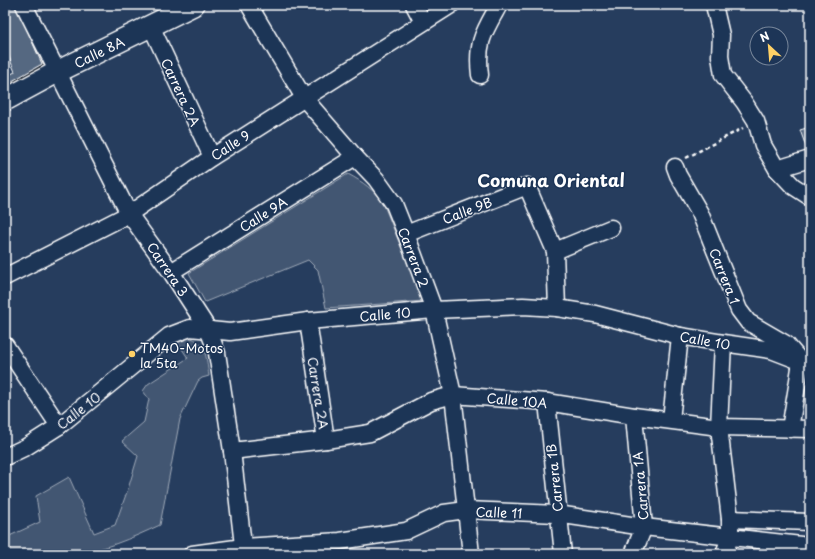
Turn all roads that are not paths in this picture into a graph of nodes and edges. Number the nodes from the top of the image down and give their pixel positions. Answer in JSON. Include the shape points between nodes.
{"nodes":[{"id":1,"x":24,"y":5,"type":"edge"},
{"id":2,"x":193,"y":5,"type":"edge"},
{"id":3,"x":249,"y":5,"type":"edge"},
{"id":4,"x":414,"y":5,"type":"edge"},
{"id":5,"x":451,"y":5,"type":"edge"},
{"id":6,"x":499,"y":5,"type":"edge"},
{"id":7,"x":714,"y":5,"type":"edge"},
{"id":8,"x":423,"y":22,"type":"junction"},
{"id":9,"x":151,"y":26,"type":"junction"},
{"id":10,"x":58,"y":72,"type":"junction"},
{"id":11,"x":480,"y":74,"type":"dead end"},
{"id":12,"x":304,"y":98,"type":"junction"},
{"id":13,"x":5,"y":100,"type":"edge"},
{"id":14,"x":212,"y":157,"type":"junction"},
{"id":15,"x":355,"y":157,"type":"junction"},
{"id":16,"x":810,"y":159,"type":"edge"},
{"id":17,"x":675,"y":167,"type":"road end"},
{"id":18,"x":777,"y":169,"type":"junction"},
{"id":19,"x":810,"y":197,"type":"edge"},
{"id":20,"x":129,"y":214,"type":"junction"},
{"id":21,"x":611,"y":228,"type":"dead end"},
{"id":22,"x":406,"y":234,"type":"junction"},
{"id":23,"x":555,"y":251,"type":"junction"},
{"id":24,"x":171,"y":272,"type":"junction"},
{"id":25,"x":5,"y":277,"type":"edge"},
{"id":26,"x":557,"y":308,"type":"junction"},
{"id":27,"x":434,"y":310,"type":"junction"},
{"id":28,"x":308,"y":322,"type":"junction"},
{"id":29,"x":208,"y":329,"type":"junction"},
{"id":30,"x":680,"y":336,"type":"junction"},
{"id":31,"x":723,"y":343,"type":"junction"},
{"id":32,"x":5,"y":345,"type":"edge"},
{"id":33,"x":806,"y":364,"type":"edge"},
{"id":34,"x":453,"y":395,"type":"junction"},
{"id":35,"x":546,"y":402,"type":"junction"},
{"id":36,"x":634,"y":416,"type":"junction"},
{"id":37,"x":671,"y":420,"type":"junction"},
{"id":38,"x":59,"y":426,"type":"junction"},
{"id":39,"x":720,"y":427,"type":"junction"},
{"id":40,"x":790,"y":429,"type":"junction"},
{"id":41,"x":810,"y":430,"type":"edge"},
{"id":42,"x":326,"y":440,"type":"junction"},
{"id":43,"x":232,"y":451,"type":"junction"},
{"id":44,"x":5,"y":457,"type":"edge"},
{"id":45,"x":466,"y":510,"type":"junction"},
{"id":46,"x":557,"y":514,"type":"junction"},
{"id":47,"x":730,"y":519,"type":"junction"},
{"id":48,"x":810,"y":522,"type":"edge"},
{"id":49,"x":644,"y":526,"type":"junction"},
{"id":50,"x":730,"y":537,"type":"junction"},
{"id":51,"x":810,"y":546,"type":"edge"},
{"id":52,"x":340,"y":548,"type":"edge"},
{"id":53,"x":244,"y":550,"type":"edge"},
{"id":54,"x":192,"y":554,"type":"edge"},
{"id":55,"x":471,"y":554,"type":"edge"},
{"id":56,"x":562,"y":554,"type":"edge"},
{"id":57,"x":633,"y":554,"type":"edge"},
{"id":58,"x":724,"y":554,"type":"edge"}],
"edges":[{"from":1,"to":10,"type":"street","name":"Carrera 3"},
{"from":2,"to":9,"type":"main road","name":"Calle 8A"},
{"from":3,"to":12,"type":"street","name":"Carrera 2"},
{"from":4,"to":8,"type":"street"},
{"from":5,"to":8,"type":"street","name":"Calle 9"},
{"from":6,"to":11,"type":"street","via":[[482,35],[478,57]]},
{"from":7,"to":18,"type":"street","via":[[721,35],[720,56],[723,75],[756,121],[763,144]]},
{"from":8,"to":12,"type":"street","name":"Calle 9"},
{"from":9,"to":10,"type":"main road","name":"Calle 8A"},
{"from":9,"to":14,"type":"street","name":"Carrera 2A"},
{"from":10,"to":13,"type":"main road","name":"Calle 8A"},
{"from":10,"to":20,"type":"street","name":"Carrera 3"},
{"from":12,"to":14,"type":"street","name":"Calle 9"},
{"from":12,"to":15,"type":"street","name":"Carrera 2"},
{"from":14,"to":20,"type":"street","name":"Calle 9"},
{"from":15,"to":22,"type":"street","name":"Carrera 2","via":[[376,179],[394,204]]},
{"from":15,"to":24,"type":"street","name":"Calle 9A"},
{"from":16,"to":18,"type":"street"},
{"from":17,"to":33,"type":"street","name":"Carrera 1","via":[[700,214],[739,310],[748,322],[786,344]]},
{"from":18,"to":19,"type":"street","via":[[793,186]]},
{"from":20,"to":24,"type":"street","name":"Carrera 3"},
{"from":20,"to":25,"type":"street","name":"Calle 9"},
{"from":21,"to":23,"type":"street"},
{"from":22,"to":23,"type":"street","name":"Calle 9B","via":[[527,186]]},
{"from":22,"to":27,"type":"street","name":"Carrera 2"},
{"from":23,"to":26,"type":"street"},
{"from":24,"to":29,"type":"street","name":"Carrera 3"},
{"from":26,"to":27,"type":"street","name":"Calle 10","via":[[523,306]]},
{"from":26,"to":30,"type":"street","name":"Calle 10","via":[[595,314]]},
{"from":27,"to":28,"type":"street","name":"Calle 10"},
{"from":27,"to":34,"type":"street","name":"Carrera 2"},
{"from":28,"to":29,"type":"street","name":"Calle 10","via":[[230,332]]},
{"from":28,"to":42,"type":"street","name":"Carrera 2A"},
{"from":29,"to":38,"type":"street","name":"Calle 10","via":[[190,328],[169,336]]},
{"from":29,"to":43,"type":"street","name":"Carrera 3","via":[[217,353]]},
{"from":30,"to":31,"type":"street","name":"Calle 10"},
{"from":30,"to":37,"type":"street"},
{"from":31,"to":33,"type":"street","name":"Calle 10","via":[[771,350]]},
{"from":31,"to":39,"type":"street"},
{"from":32,"to":38,"type":"street"},
{"from":33,"to":40,"type":"street"},
{"from":34,"to":35,"type":"street","name":"Calle 10A"},
{"from":34,"to":42,"type":"street","name":"Calle 10A","via":[[431,401],[370,433]]},
{"from":34,"to":45,"type":"street","name":"Carrera 2"},
{"from":35,"to":36,"type":"street","name":"Calle 10A"},
{"from":35,"to":46,"type":"street","name":"Carrera 1B"},
{"from":36,"to":37,"type":"street","name":"Calle 10A"},
{"from":36,"to":49,"type":"street","name":"Carrera 1A"},
{"from":37,"to":39,"type":"street","name":"Calle 10A"},
{"from":38,"to":44,"type":"street","name":"Calle 10"},
{"from":39,"to":40,"type":"street","name":"Calle 10A"},
{"from":39,"to":47,"type":"street"},
{"from":40,"to":41,"type":"street","name":"Calle 10A"},
{"from":42,"to":43,"type":"street","name":"Calle 10A"},
{"from":43,"to":53,"type":"street","name":"Carrera 3"},
{"from":45,"to":46,"type":"street","name":"Calle 11"},
{"from":45,"to":52,"type":"street","name":"Calle 11","via":[[444,513],[406,531]]},
{"from":45,"to":55,"type":"street","name":"Carrera 2"},
{"from":46,"to":49,"type":"street","name":"Calle 11"},
{"from":46,"to":56,"type":"street","name":"Carrera 1B"},
{"from":47,"to":48,"type":"street"},
{"from":47,"to":50,"type":"street"},
{"from":49,"to":50,"type":"street","name":"Calle 11"},
{"from":49,"to":57,"type":"street","name":"Carrera 1A"},
{"from":50,"to":51,"type":"street","name":"Calle 11"},
{"from":50,"to":58,"type":"street"},
{"from":52,"to":53,"type":"street","name":"Calle 11"},
{"from":53,"to":54,"type":"street","name":"Calle 11"}]}
